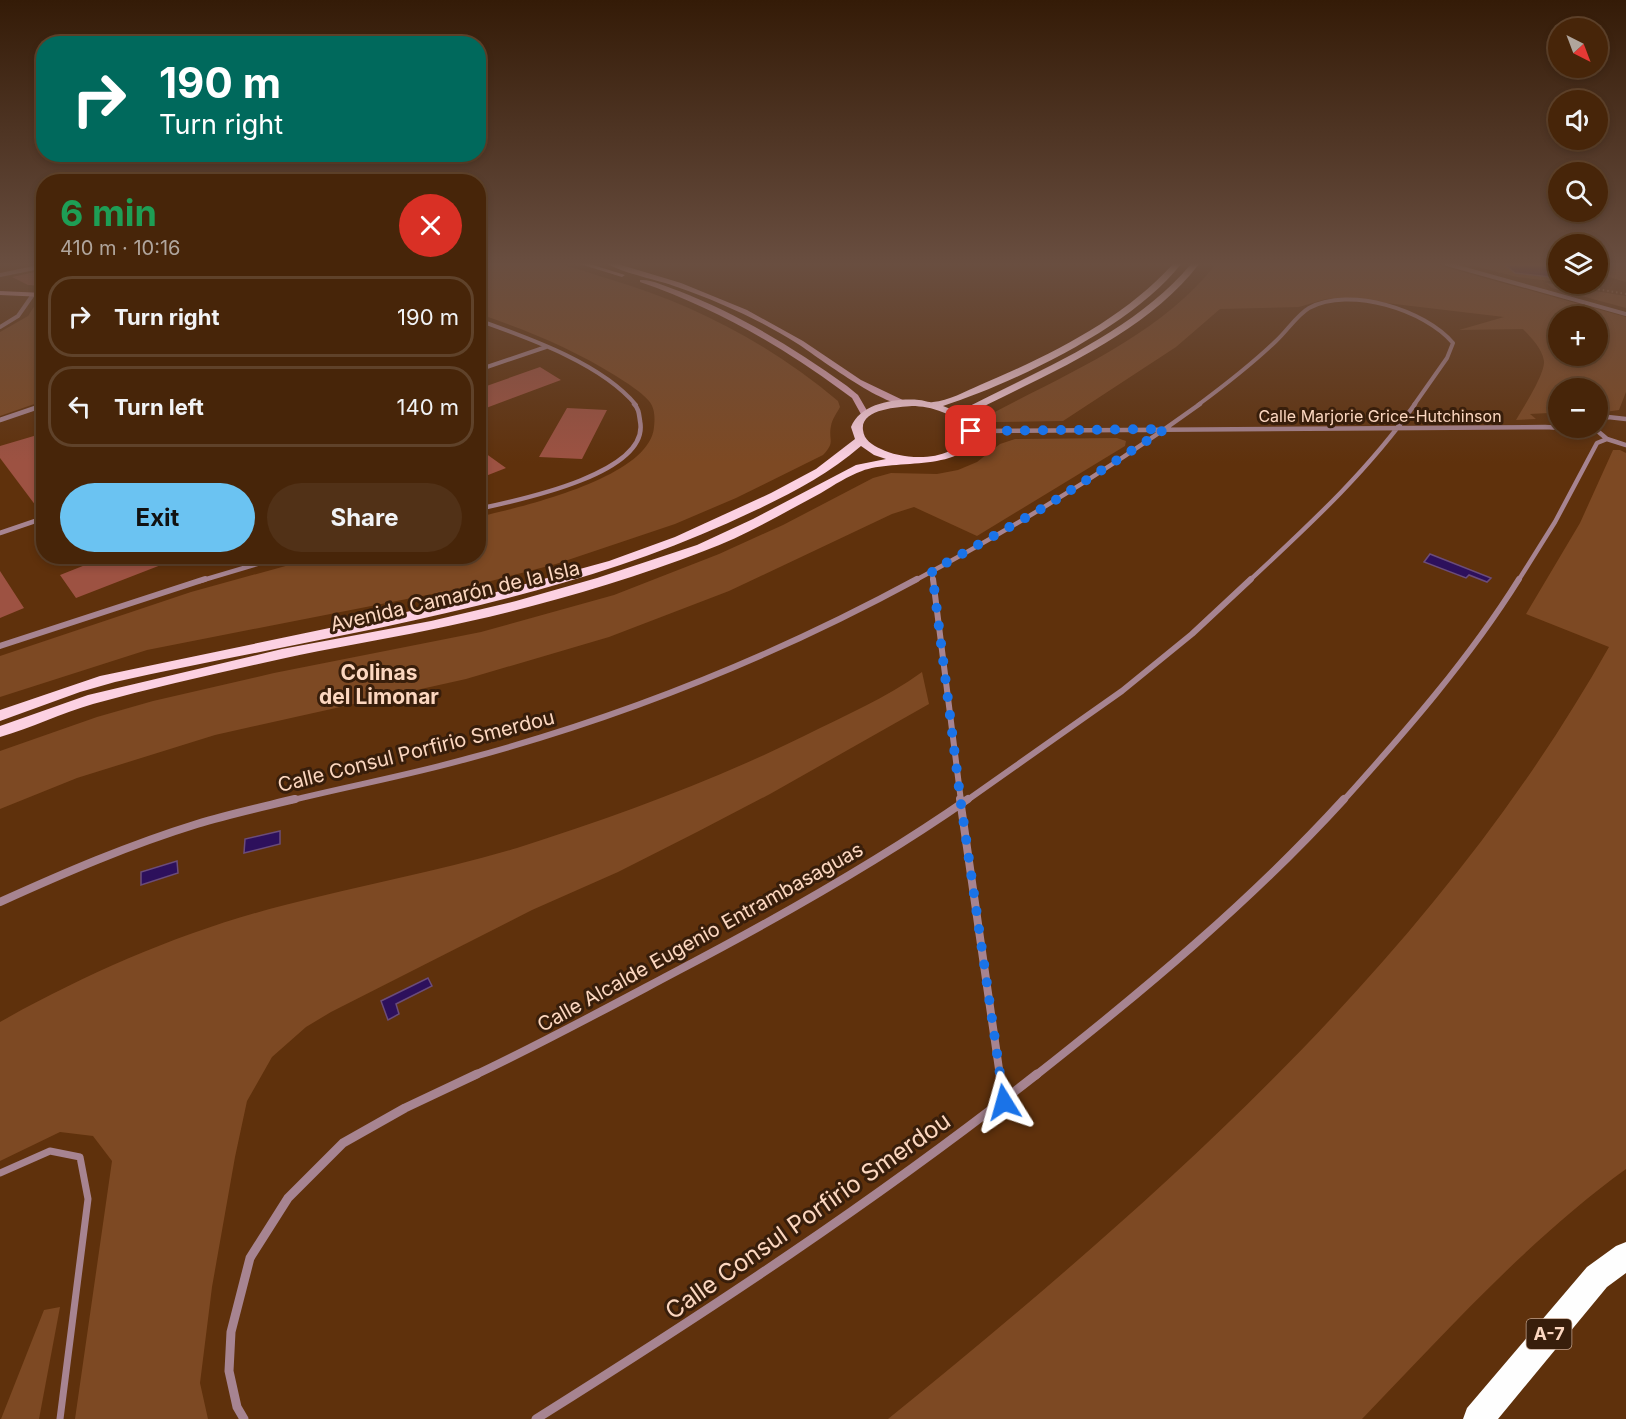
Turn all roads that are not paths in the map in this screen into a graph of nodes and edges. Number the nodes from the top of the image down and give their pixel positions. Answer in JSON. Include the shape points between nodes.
{"nodes":[{"id":1,"x":504,"y":330,"type":"edge"},
{"id":2,"x":757,"y":330,"type":"edge"},
{"id":3,"x":781,"y":330,"type":"edge"},
{"id":4,"x":1097,"y":330,"type":"edge"},
{"id":5,"x":1120,"y":330,"type":"edge"},
{"id":6,"x":1287,"y":330,"type":"edge"},
{"id":7,"x":1444,"y":330,"type":"edge"},
{"id":8,"x":546,"y":347,"type":"junction"},
{"id":9,"x":486,"y":367,"type":"edge"},
{"id":10,"x":905,"y":403,"type":"junction"},
{"id":11,"x":935,"y":405,"type":"junction"},
{"id":12,"x":36,"y":408,"type":"edge"},
{"id":13,"x":866,"y":414,"type":"junction"},
{"id":14,"x":959,"y":415,"type":"junction"},
{"id":15,"x":1608,"y":417,"type":"edge"},
{"id":16,"x":1626,"y":419,"type":"edge"},
{"id":17,"x":0,"y":420,"type":"edge"},
{"id":18,"x":1398,"y":428,"type":"junction"},
{"id":19,"x":1548,"y":428,"type":"edge"},
{"id":20,"x":1165,"y":429,"type":"junction"},
{"id":21,"x":971,"y":431,"type":"junction"},
{"id":22,"x":1607,"y":439,"type":"joint"},
{"id":23,"x":861,"y":440,"type":"junction"},
{"id":24,"x":1626,"y":445,"type":"edge"},
{"id":25,"x":905,"y":459,"type":"junction"},
{"id":26,"x":486,"y":507,"type":"edge"},
{"id":27,"x":36,"y":521,"type":"edge"},
{"id":28,"x":0,"y":533,"type":"edge"},
{"id":29,"x":257,"y":564,"type":"edge"},
{"id":30,"x":932,"y":571,"type":"junction"},
{"id":31,"x":0,"y":646,"type":"edge"},
{"id":32,"x":0,"y":716,"type":"edge"},
{"id":33,"x":0,"y":732,"type":"edge"},
{"id":34,"x":961,"y":804,"type":"junction"},
{"id":35,"x":0,"y":902,"type":"edge"},
{"id":36,"x":1004,"y":1102,"type":"junction"},
{"id":37,"x":0,"y":1173,"type":"edge"},
{"id":38,"x":1626,"y":1256,"type":"edge"},
{"id":39,"x":60,"y":1419,"type":"edge"},
{"id":40,"x":244,"y":1419,"type":"edge"},
{"id":41,"x":536,"y":1419,"type":"edge"},
{"id":42,"x":1478,"y":1419,"type":"edge"}],
"edges":[{"from":1,"to":8,"type":"street"},
{"from":2,"to":13,"type":"main road","via":[[844,388]]},
{"from":3,"to":10,"type":"main road","via":[[872,391]]},
{"from":4,"to":11,"type":"main road","via":[[969,395]]},
{"from":5,"to":14,"type":"main road"},
{"from":6,"to":20,"type":"street","name":"Calle Alcalde Eugenio Entrambasaguas","via":[[1263,354]]},
{"from":7,"to":18,"type":"street","name":"Calle Alcalde Eugenio Entrambasaguas","via":[[1453,343],[1447,358]]},
{"from":8,"to":9,"type":"street"},
{"from":8,"to":26,"type":"street","via":[[623,392],[637,407],[642,420],[641,436],[605,471],[576,483]]},
{"from":10,"to":11,"type":"main road"},
{"from":10,"to":13,"type":"main road","via":[[883,406]]},
{"from":11,"to":14,"type":"main road"},
{"from":12,"to":17,"type":"street"},
{"from":13,"to":23,"type":"main road","via":[[858,422]]},
{"from":14,"to":21,"type":"main road"},
{"from":15,"to":16,"type":"street"},
{"from":18,"to":19,"type":"street","name":"Calle Marjorie Grice-Hutchinson"},
{"from":18,"to":20,"type":"street","name":"Calle Marjorie Grice-Hutchinson"},
{"from":18,"to":34,"type":"street","name":"Calle Alcalde Eugenio Entrambasaguas","via":[[1337,499],[1192,634],[1122,691]]},
{"from":20,"to":21,"type":"street","name":"Calle Marjorie Grice-Hutchinson"},
{"from":20,"to":30,"type":"street","name":"Calle Consul Porfirio Smerdou","via":[[1048,505]]},
{"from":21,"to":25,"type":"main road","via":[[969,441],[960,450],[926,460]]},
{"from":22,"to":24,"type":"street"},
{"from":22,"to":36,"type":"street","name":"Calle Consul Porfirio Smerdou","via":[[1597,444],[1544,545],[1474,647],[1375,766],[1268,877],[1202,937]]},
{"from":23,"to":25,"type":"main road","via":[[871,449]]},
{"from":23,"to":32,"type":"main road","name":"Avenida Camarón de la Isla","via":[[825,470],[723,521],[689,537],[595,569],[514,593],[87,685]]},
{"from":25,"to":33,"type":"main road","name":"Avenida Camarón de la Isla","via":[[860,467],[701,548],[602,581],[441,623],[282,654],[88,700]]},
{"from":27,"to":28,"type":"street"},
{"from":29,"to":31,"type":"street"},
{"from":30,"to":34,"type":"street"},
{"from":30,"to":35,"type":"street","name":"Calle Consul Porfirio Smerdou","via":[[760,657],[627,710],[445,765],[198,823],[64,873]]},
{"from":34,"to":36,"type":"street"},
{"from":34,"to":40,"type":"street","name":"Calle Alcalde Eugenio Entrambasaguas","via":[[866,866],[749,933],[343,1143],[288,1198],[250,1258],[231,1332],[229,1371],[237,1407]]},
{"from":36,"to":41,"type":"street","name":"Calle Consul Porfirio Smerdou","via":[[832,1227]]},
{"from":37,"to":39,"type":"lane","via":[[50,1151],[80,1157],[88,1199]]},
{"from":38,"to":42,"type":"highway","number":"A-7","via":[[1597,1277]]}]}
